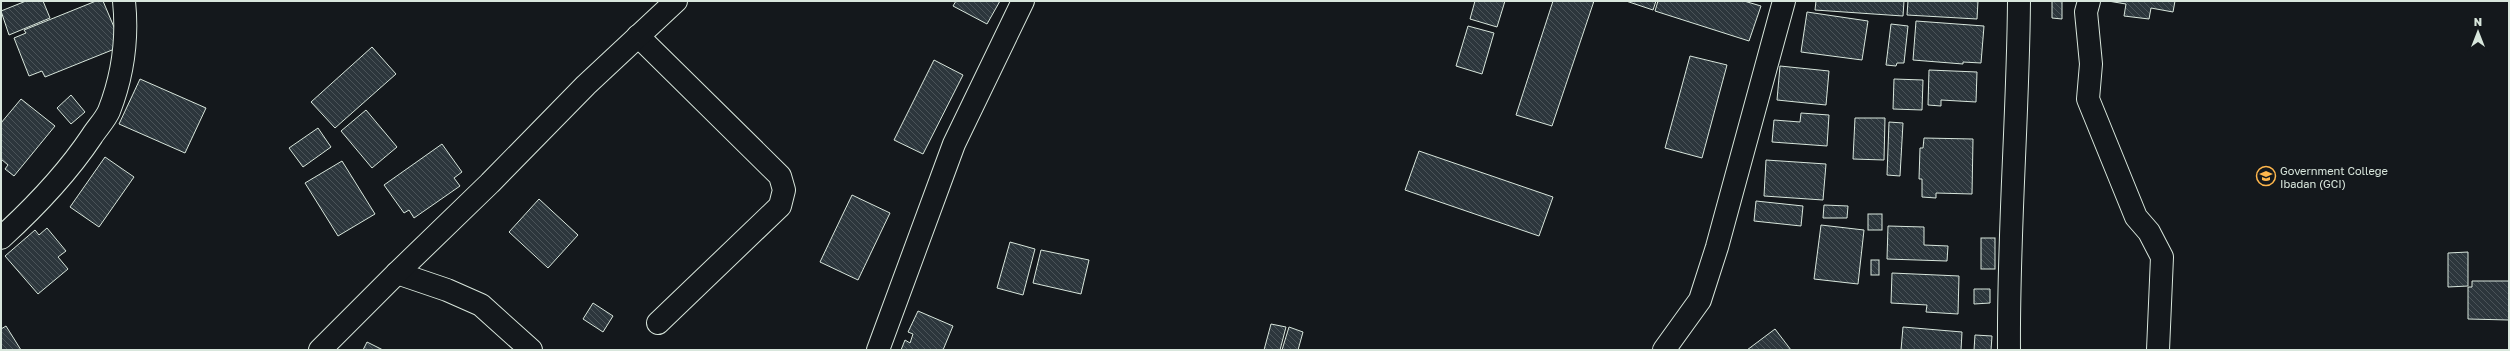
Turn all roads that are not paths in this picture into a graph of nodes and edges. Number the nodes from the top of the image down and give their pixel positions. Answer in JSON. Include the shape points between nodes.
{"nodes":[{"id":1,"x":124,"y":1,"type":"edge"},
{"id":2,"x":676,"y":1,"type":"edge"},
{"id":3,"x":1023,"y":1,"type":"edge"},
{"id":4,"x":1784,"y":1,"type":"edge"},
{"id":5,"x":2019,"y":1,"type":"edge"},
{"id":6,"x":2090,"y":1,"type":"edge"},
{"id":7,"x":638,"y":36,"type":"junction"},
{"id":8,"x":1,"y":238,"type":"edge"},
{"id":9,"x":397,"y":273,"type":"junction"},
{"id":10,"x":658,"y":323,"type":"dead end"},
{"id":11,"x":320,"y":350,"type":"edge"},
{"id":12,"x":530,"y":350,"type":"edge"},
{"id":13,"x":878,"y":350,"type":"edge"},
{"id":14,"x":1664,"y":350,"type":"edge"},
{"id":15,"x":2009,"y":350,"type":"edge"},
{"id":16,"x":2158,"y":350,"type":"edge"}],
"edges":[{"from":1,"to":8,"type":"street","via":[[126,42],[121,72],[108,112],[79,155],[36,206]]},
{"from":2,"to":7,"type":"street"},
{"from":3,"to":13,"type":"street","via":[[954,144]]},
{"from":4,"to":14,"type":"street","via":[[1717,248],[1700,300]]},
{"from":5,"to":15,"type":"street","via":[[2018,98],[2008,267]]},
{"from":6,"to":16,"type":"street","via":[[2086,12],[2091,64],[2088,99],[2136,217],[2149,232],[2162,257]]},
{"from":7,"to":9,"type":"street"},
{"from":7,"to":10,"type":"street","via":[[780,176],[784,190],[780,206]]},
{"from":9,"to":11,"type":"street"},
{"from":9,"to":12,"type":"street","via":[[481,305]]}]}
